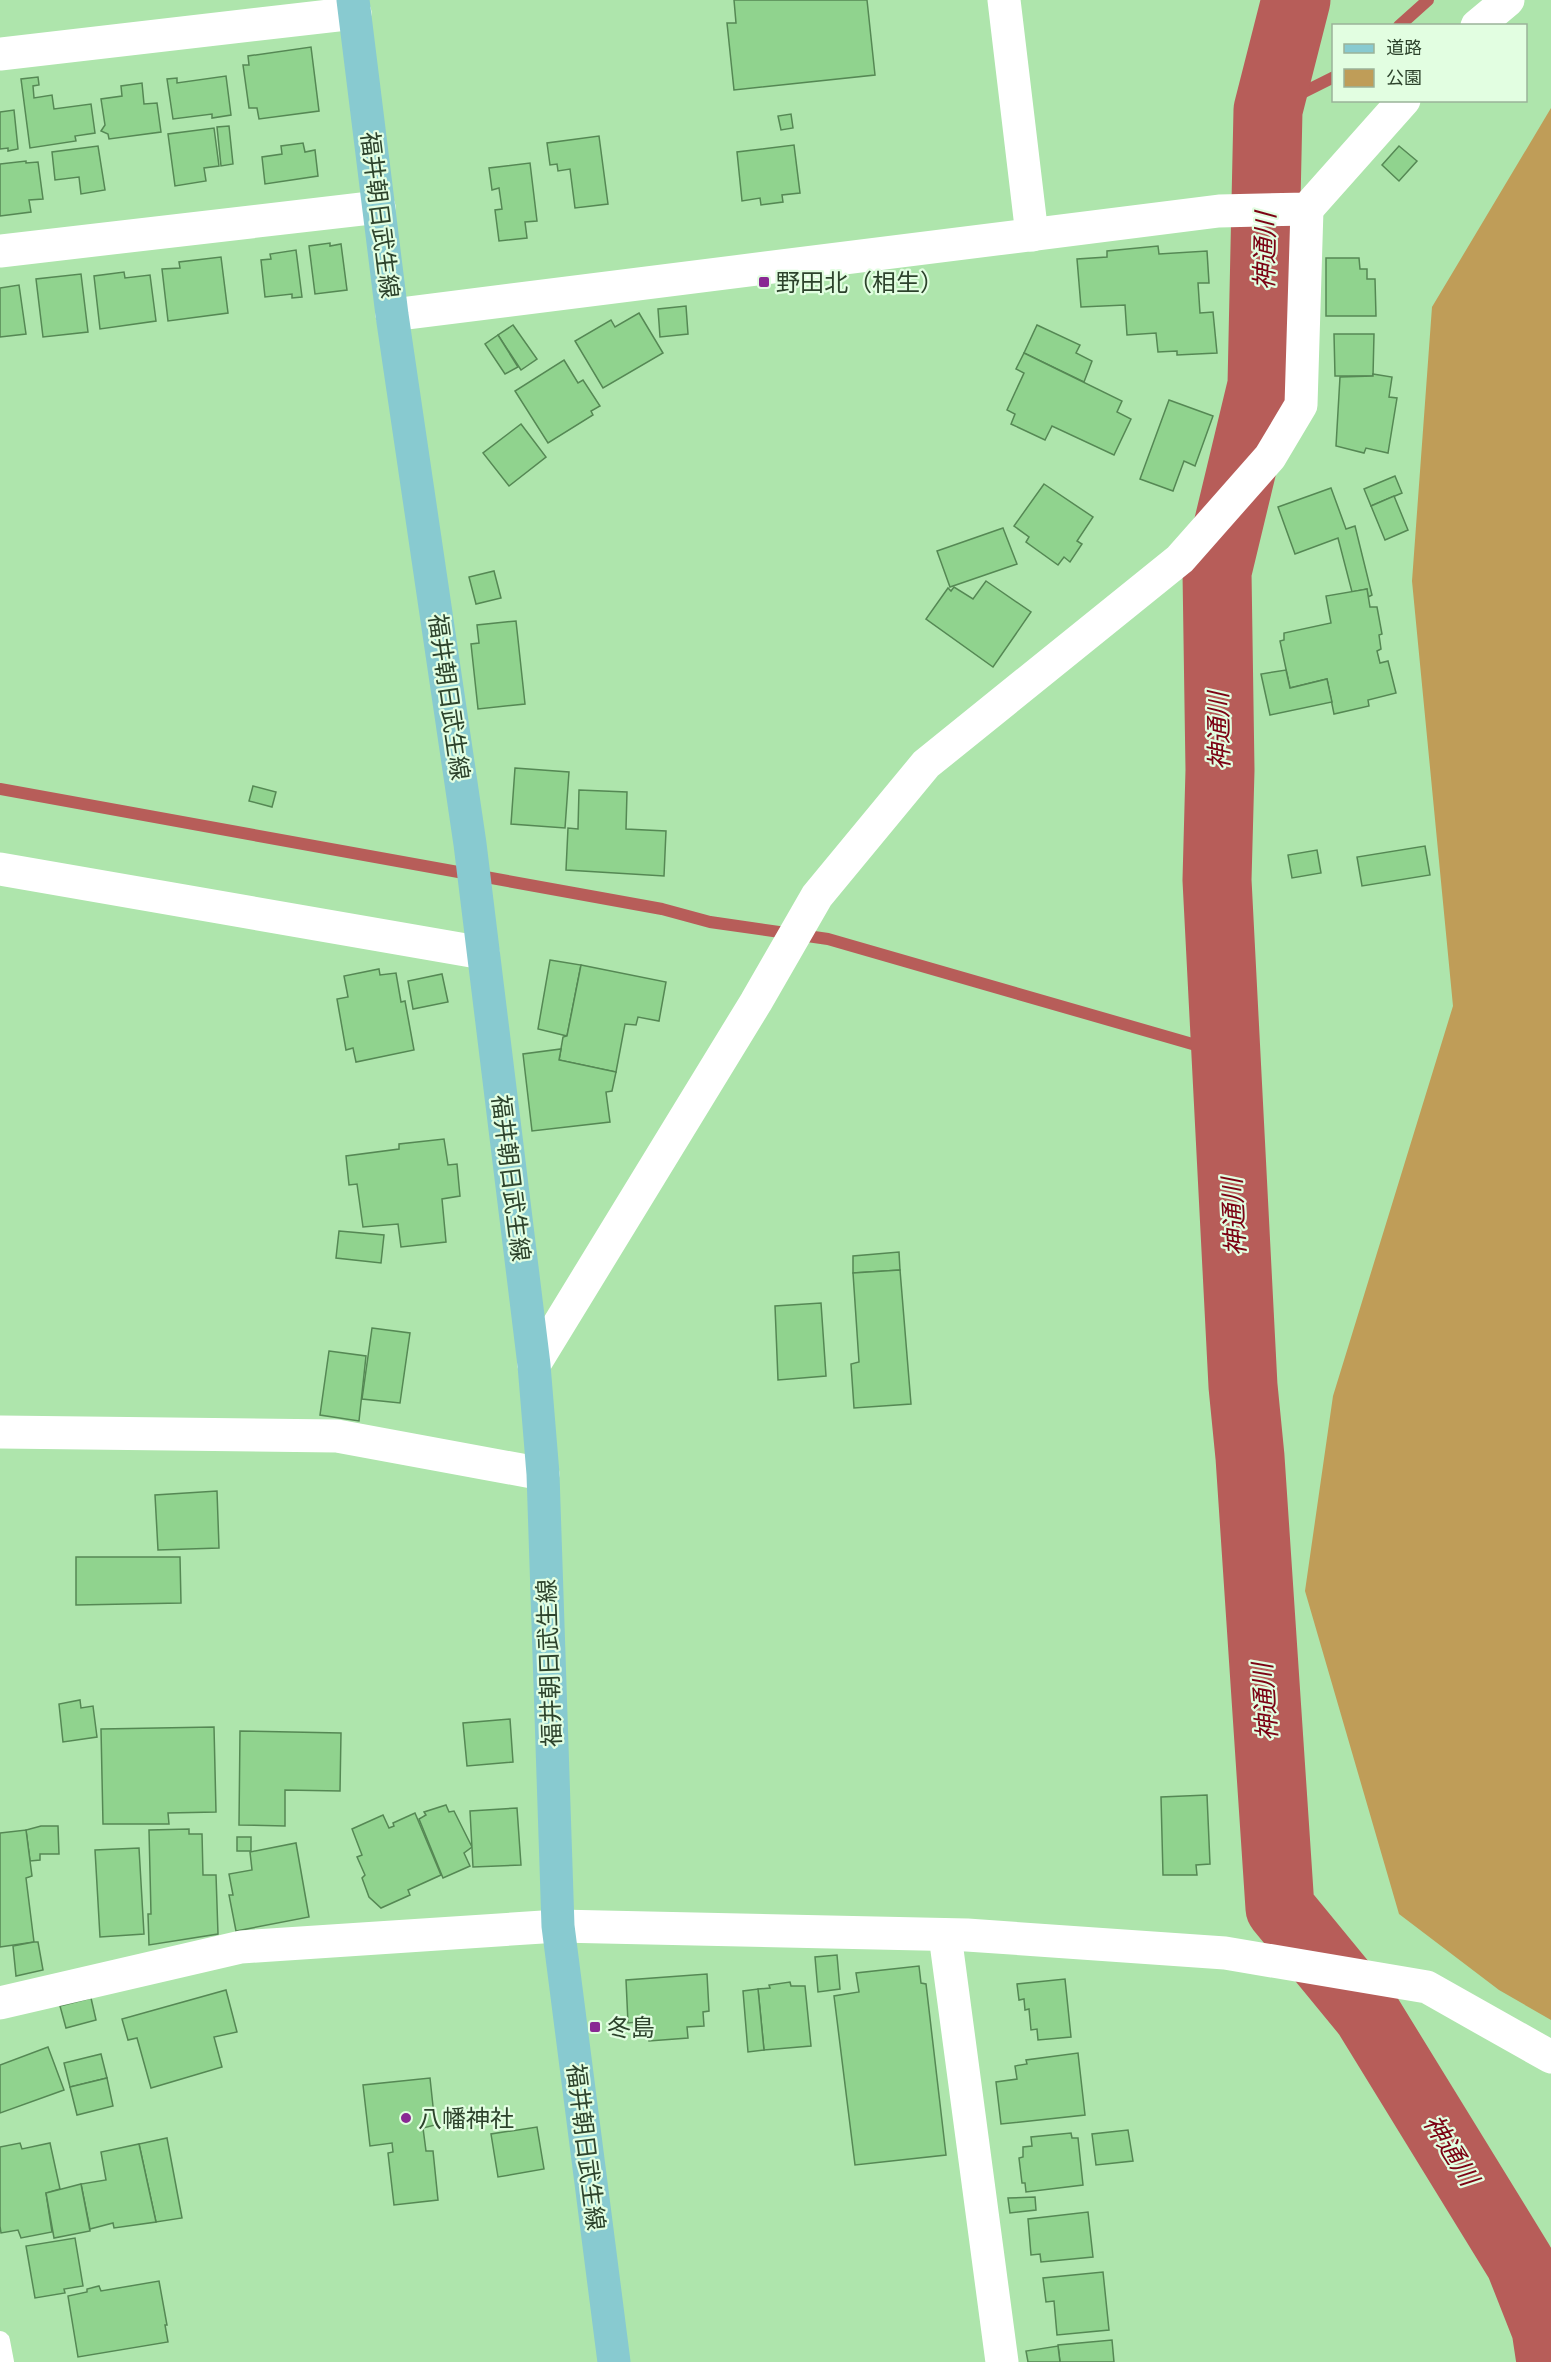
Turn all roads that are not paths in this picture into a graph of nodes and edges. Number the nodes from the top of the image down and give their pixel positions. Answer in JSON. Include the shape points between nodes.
{"nodes":[{"id":1,"x":1004,"y":0,"type":"edge"},
{"id":2,"x":1508,"y":0,"type":"edge"},
{"id":3,"x":354,"y":7,"type":"edge"},
{"id":4,"x":1479,"y":24,"type":"edge"},
{"id":5,"x":0,"y":54,"type":"edge"},
{"id":6,"x":1402,"y":102,"type":"edge"},
{"id":7,"x":379,"y":207,"type":"junction"},
{"id":8,"x":1307,"y":209,"type":"junction"},
{"id":9,"x":1032,"y":235,"type":"junction"},
{"id":10,"x":0,"y":251,"type":"edge"},
{"id":11,"x":392,"y":315,"type":"junction"},
{"id":12,"x":0,"y":869,"type":"edge"},
{"id":13,"x":482,"y":943,"type":"junction"},
{"id":14,"x":534,"y":1365,"type":"junction"},
{"id":15,"x":0,"y":1432,"type":"edge"},
{"id":16,"x":543,"y":1474,"type":"junction"},
{"id":17,"x":558,"y":1926,"type":"junction"},
{"id":18,"x":945,"y":1935,"type":"junction"},
{"id":19,"x":0,"y":2004,"type":"edge"},
{"id":20,"x":1551,"y":2057,"type":"edge"},
{"id":21,"x":0,"y":2341,"type":"edge"},
{"id":22,"x":4,"y":2362,"type":"edge"},
{"id":23,"x":614,"y":2362,"type":"edge"},
{"id":24,"x":1002,"y":2362,"type":"edge"}],
"edges":[{"from":1,"to":9,"type":"street"},
{"from":2,"to":4,"type":"street"},
{"from":3,"to":5,"type":"street"},
{"from":3,"to":7,"type":"main road","name":"福井朝日武生線"},
{"from":6,"to":8,"type":"street"},
{"from":7,"to":10,"type":"street"},
{"from":7,"to":11,"type":"main road","name":"福井朝日武生線"},
{"from":8,"to":9,"type":"street","via":[[1218,211]]},
{"from":8,"to":14,"type":"street","via":[[1301,405],[1270,457],[1180,559],[926,764],[817,896]]},
{"from":9,"to":11,"type":"street"},
{"from":11,"to":13,"type":"main road","name":"福井朝日武生線","via":[[471,844]]},
{"from":12,"to":13,"type":"street"},
{"from":13,"to":14,"type":"main road","name":"福井朝日武生線"},
{"from":14,"to":16,"type":"main road","name":"福井朝日武生線"},
{"from":15,"to":16,"type":"street","via":[[337,1436]]},
{"from":16,"to":17,"type":"main road","name":"福井朝日武生線"},
{"from":17,"to":18,"type":"street"},
{"from":17,"to":19,"type":"street","via":[[241,1947]]},
{"from":17,"to":23,"type":"main road","name":"福井朝日武生線"},
{"from":18,"to":20,"type":"street","via":[[1225,1953],[1427,1987]]},
{"from":18,"to":24,"type":"street"},
{"from":21,"to":22,"type":"lane"}]}
